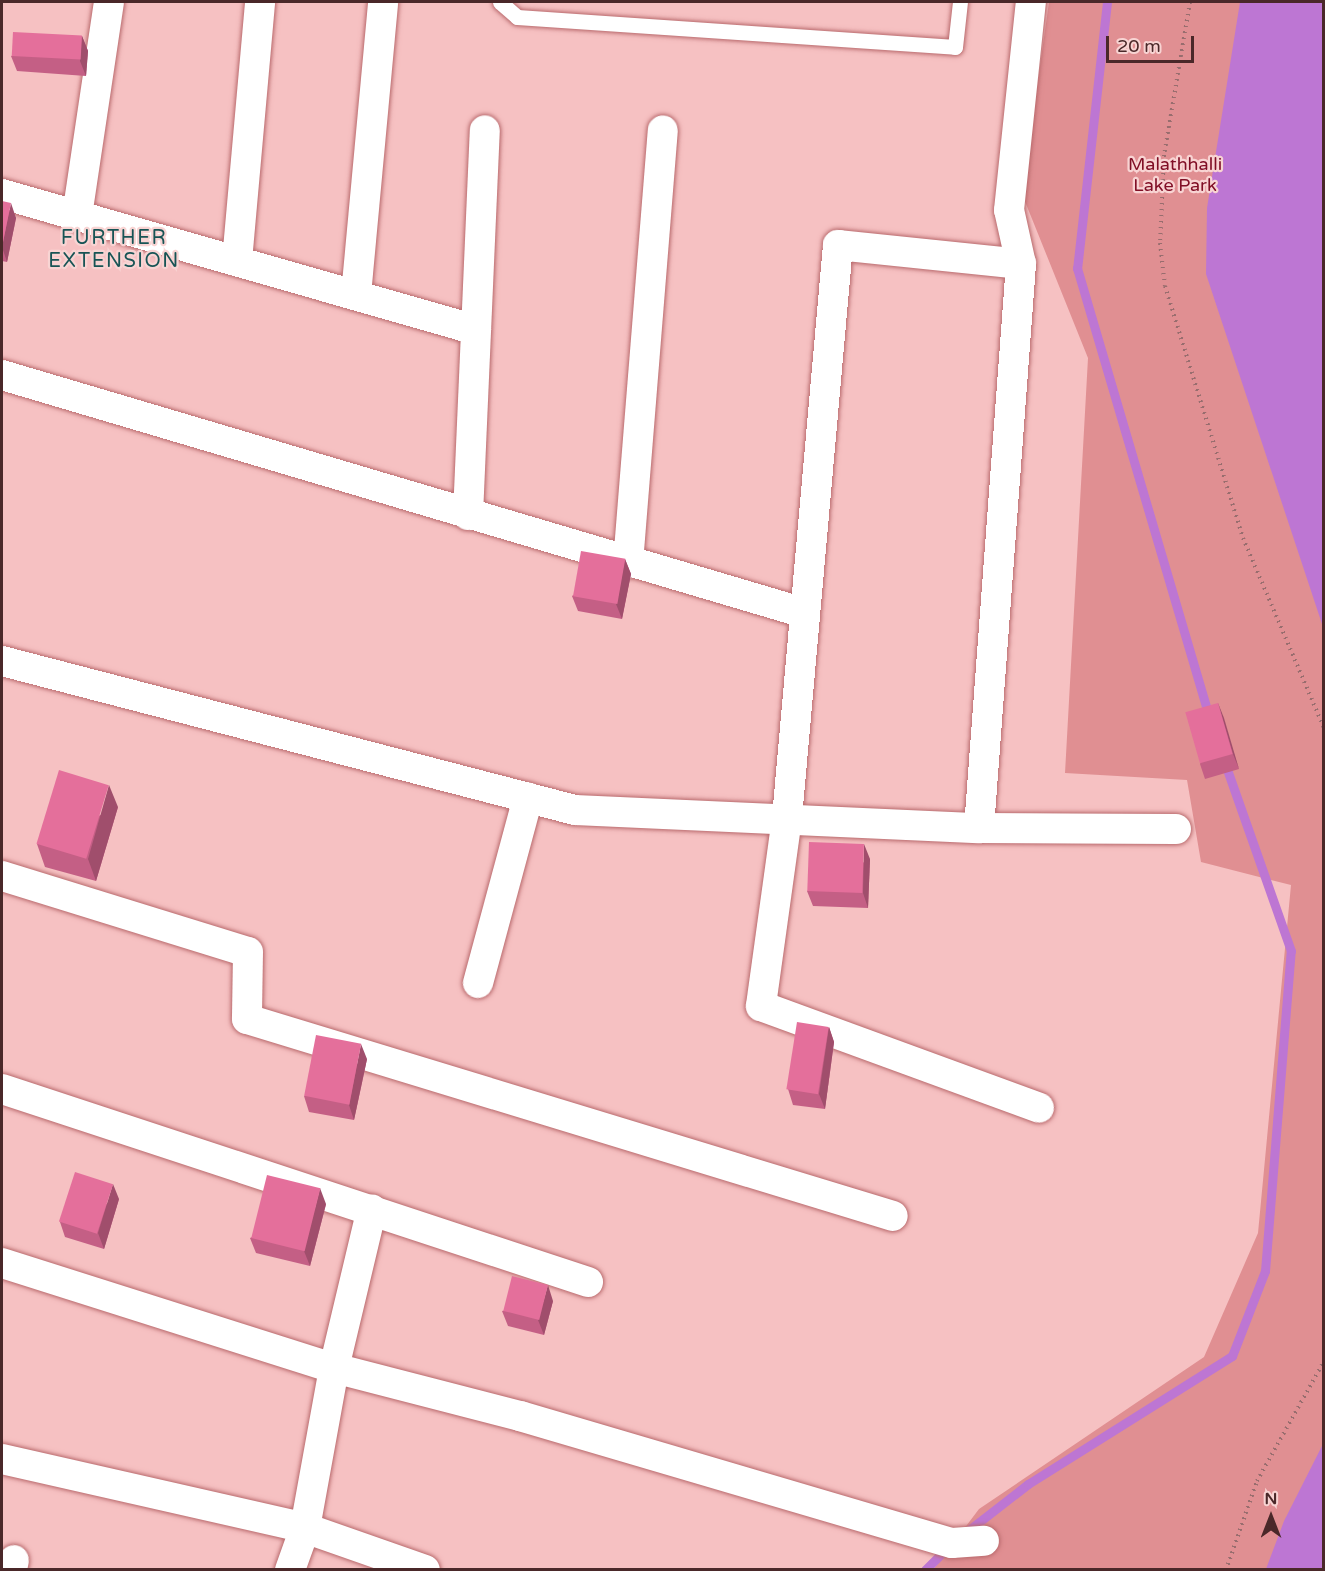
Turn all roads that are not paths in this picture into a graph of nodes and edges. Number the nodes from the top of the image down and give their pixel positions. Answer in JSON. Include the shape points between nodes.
{"nodes":[{"id":1,"x":109,"y":2,"type":"edge"},
{"id":2,"x":260,"y":2,"type":"edge"},
{"id":3,"x":383,"y":2,"type":"edge"},
{"id":4,"x":500,"y":2,"type":"edge"},
{"id":5,"x":960,"y":2,"type":"edge"},
{"id":6,"x":1031,"y":2,"type":"edge"},
{"id":7,"x":484,"y":130,"type":"dead end"},
{"id":8,"x":663,"y":130,"type":"dead end"},
{"id":9,"x":2,"y":194,"type":"edge"},
{"id":10,"x":77,"y":216,"type":"junction"},
{"id":11,"x":237,"y":261,"type":"junction"},
{"id":12,"x":1021,"y":264,"type":"junction"},
{"id":13,"x":356,"y":295,"type":"junction"},
{"id":14,"x":476,"y":330,"type":"junction"},
{"id":15,"x":2,"y":375,"type":"edge"},
{"id":16,"x":468,"y":515,"type":"junction"},
{"id":17,"x":628,"y":563,"type":"junction"},
{"id":18,"x":801,"y":612,"type":"junction"},
{"id":19,"x":2,"y":661,"type":"edge"},
{"id":20,"x":528,"y":798,"type":"junction"},
{"id":21,"x":787,"y":818,"type":"junction"},
{"id":22,"x":979,"y":828,"type":"junction"},
{"id":23,"x":1176,"y":828,"type":"dead end"},
{"id":24,"x":2,"y":876,"type":"edge"},
{"id":25,"x":478,"y":983,"type":"dead end"},
{"id":26,"x":2,"y":1089,"type":"edge"},
{"id":27,"x":1039,"y":1108,"type":"dead end"},
{"id":28,"x":372,"y":1209,"type":"junction"},
{"id":29,"x":893,"y":1216,"type":"dead end"},
{"id":30,"x":2,"y":1263,"type":"edge"},
{"id":31,"x":588,"y":1282,"type":"dead end"},
{"id":32,"x":334,"y":1368,"type":"junction"},
{"id":33,"x":2,"y":1459,"type":"edge"},
{"id":34,"x":305,"y":1528,"type":"junction"},
{"id":35,"x":984,"y":1541,"type":"dead end"},
{"id":36,"x":290,"y":1569,"type":"edge"},
{"id":37,"x":425,"y":1569,"type":"edge"}],
"edges":[{"from":1,"to":10,"type":"street"},
{"from":2,"to":11,"type":"street"},
{"from":3,"to":13,"type":"street"},
{"from":4,"to":5,"type":"lane","via":[[517,17],[955,47]]},
{"from":6,"to":12,"type":"street","via":[[1008,210]]},
{"from":7,"to":14,"type":"street"},
{"from":8,"to":17,"type":"street"},
{"from":9,"to":10,"type":"street"},
{"from":10,"to":11,"type":"street"},
{"from":11,"to":13,"type":"street"},
{"from":12,"to":18,"type":"street","via":[[838,245]]},
{"from":12,"to":22,"type":"street"},
{"from":13,"to":14,"type":"street"},
{"from":14,"to":16,"type":"street"},
{"from":15,"to":16,"type":"street"},
{"from":16,"to":17,"type":"street"},
{"from":17,"to":18,"type":"street"},
{"from":18,"to":21,"type":"street"},
{"from":19,"to":20,"type":"street"},
{"from":20,"to":21,"type":"street","via":[[575,810]]},
{"from":20,"to":25,"type":"street"},
{"from":21,"to":22,"type":"street"},
{"from":21,"to":27,"type":"street","via":[[761,1006]]},
{"from":22,"to":23,"type":"street"},
{"from":24,"to":29,"type":"street","via":[[248,952],[247,1018]]},
{"from":26,"to":28,"type":"street"},
{"from":28,"to":31,"type":"street"},
{"from":28,"to":32,"type":"street"},
{"from":30,"to":32,"type":"street"},
{"from":32,"to":34,"type":"street"},
{"from":32,"to":35,"type":"street","via":[[520,1416],[952,1544]]},
{"from":33,"to":34,"type":"street"},
{"from":34,"to":36,"type":"street"},
{"from":34,"to":37,"type":"street"}]}
